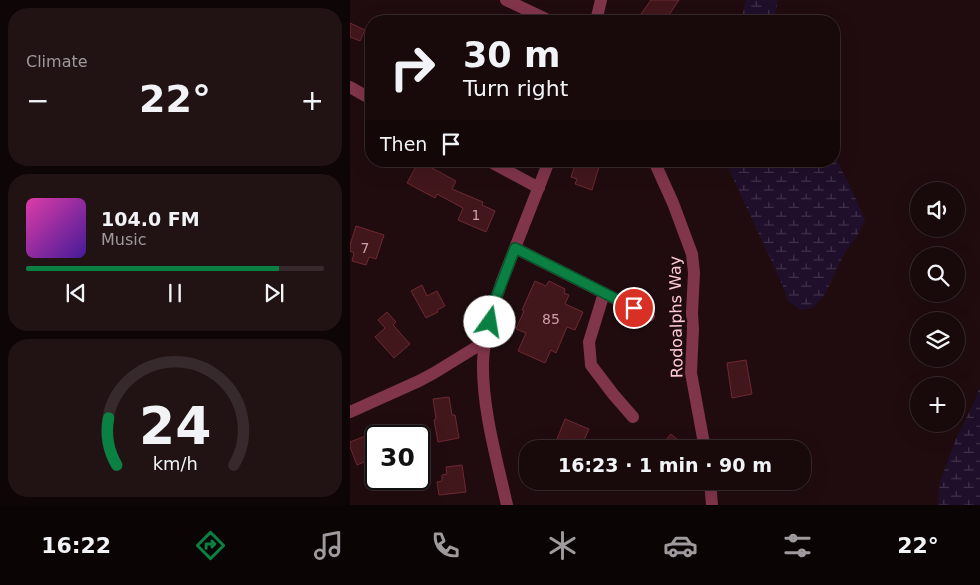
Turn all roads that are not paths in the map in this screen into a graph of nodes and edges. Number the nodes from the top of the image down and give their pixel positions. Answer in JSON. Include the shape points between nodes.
{"nodes":[{"id":1,"x":506,"y":0,"type":"edge"},
{"id":2,"x":601,"y":0,"type":"edge"},
{"id":3,"x":537,"y":15,"type":"edge"},
{"id":4,"x":597,"y":15,"type":"edge"},
{"id":5,"x":350,"y":87,"type":"edge"},
{"id":6,"x":365,"y":95,"type":"edge"},
{"id":7,"x":500,"y":167,"type":"edge"},
{"id":8,"x":547,"y":167,"type":"edge"},
{"id":9,"x":657,"y":167,"type":"edge"},
{"id":10,"x":539,"y":188,"type":"junction"},
{"id":11,"x":515,"y":248,"type":"junction"},
{"id":12,"x":604,"y":293,"type":"junction"},
{"id":13,"x":649,"y":316,"type":"dead end"},
{"id":14,"x":486,"y":341,"type":"junction"},
{"id":15,"x":350,"y":412,"type":"edge"},
{"id":16,"x":633,"y":417,"type":"dead end"},
{"id":17,"x":703,"y":440,"type":"edge"},
{"id":18,"x":711,"y":490,"type":"edge"},
{"id":19,"x":507,"y":505,"type":"edge"},
{"id":20,"x":712,"y":505,"type":"edge"}],
"edges":[{"from":1,"to":3,"type":"street"},
{"from":2,"to":4,"type":"street"},
{"from":5,"to":6,"type":"street"},
{"from":7,"to":10,"type":"street"},
{"from":8,"to":10,"type":"street"},
{"from":9,"to":17,"type":"street","name":"Rodoalphs Way","via":[[692,254],[691,373]]},
{"from":10,"to":11,"type":"street"},
{"from":11,"to":12,"type":"street"},
{"from":11,"to":14,"type":"street","via":[[496,298]]},
{"from":12,"to":13,"type":"street"},
{"from":12,"to":16,"type":"street","via":[[589,342],[590,364]]},
{"from":14,"to":15,"type":"street","via":[[419,381]]},
{"from":14,"to":19,"type":"street","via":[[483,360],[485,397]]},
{"from":18,"to":20,"type":"street"}]}
